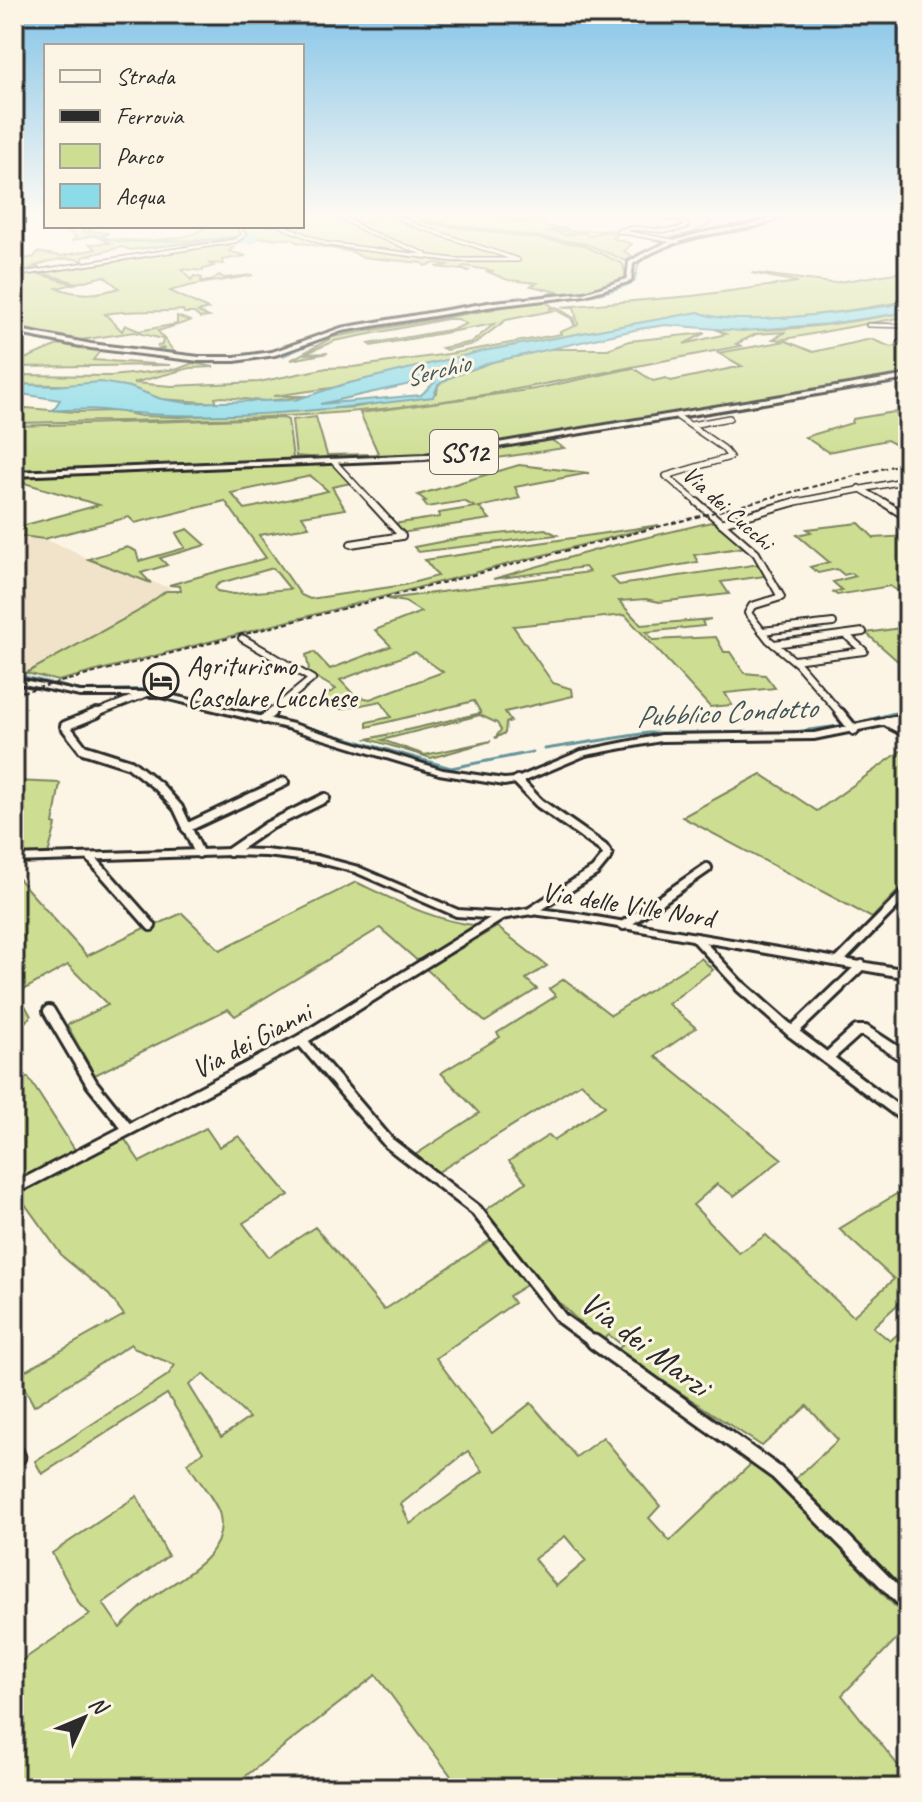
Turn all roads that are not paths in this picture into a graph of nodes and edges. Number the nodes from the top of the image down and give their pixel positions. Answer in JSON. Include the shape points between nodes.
{"nodes":[{"id":1,"x":542,"y":298,"type":"edge"},
{"id":2,"x":868,"y":325,"type":"dead end"},
{"id":3,"x":908,"y":326,"type":"edge"},
{"id":4,"x":14,"y":331,"type":"edge"},
{"id":5,"x":906,"y":378,"type":"edge"},
{"id":6,"x":678,"y":417,"type":"junction"},
{"id":7,"x":729,"y":418,"type":"dead end"},
{"id":8,"x":691,"y":425,"type":"junction"},
{"id":9,"x":334,"y":462,"type":"junction"},
{"id":10,"x":14,"y":474,"type":"edge"},
{"id":11,"x":908,"y":480,"type":"edge"},
{"id":12,"x":858,"y":488,"type":"junction"},
{"id":13,"x":908,"y":518,"type":"edge"},
{"id":14,"x":721,"y":523,"type":"junction"},
{"id":15,"x":351,"y":544,"type":"dead end"},
{"id":16,"x":833,"y":623,"type":"dead end"},
{"id":17,"x":762,"y":631,"type":"junction"},
{"id":18,"x":863,"y":632,"type":"dead end"},
{"id":19,"x":846,"y":635,"type":"junction"},
{"id":20,"x":242,"y":638,"type":"dead end"},
{"id":21,"x":774,"y":644,"type":"junction"},
{"id":22,"x":794,"y":660,"type":"junction"},
{"id":23,"x":14,"y":680,"type":"edge"},
{"id":24,"x":145,"y":694,"type":"junction"},
{"id":25,"x":269,"y":716,"type":"junction"},
{"id":26,"x":908,"y":717,"type":"edge"},
{"id":27,"x":887,"y":722,"type":"junction"},
{"id":28,"x":850,"y":726,"type":"junction"},
{"id":29,"x":908,"y":733,"type":"edge"},
{"id":30,"x":517,"y":780,"type":"junction"},
{"id":31,"x":284,"y":782,"type":"dead end"},
{"id":32,"x":325,"y":798,"type":"dead end"},
{"id":33,"x":186,"y":828,"type":"junction"},
{"id":34,"x":230,"y":852,"type":"junction"},
{"id":35,"x":199,"y":853,"type":"junction"},
{"id":36,"x":91,"y":858,"type":"junction"},
{"id":37,"x":14,"y":859,"type":"edge"},
{"id":38,"x":707,"y":868,"type":"dead end"},
{"id":39,"x":908,"y":891,"type":"edge"},
{"id":40,"x":532,"y":911,"type":"junction"},
{"id":41,"x":501,"y":916,"type":"junction"},
{"id":42,"x":624,"y":925,"type":"junction"},
{"id":43,"x":151,"y":926,"type":"dead end"},
{"id":44,"x":696,"y":938,"type":"junction"},
{"id":45,"x":840,"y":960,"type":"junction"},
{"id":46,"x":862,"y":965,"type":"junction"},
{"id":47,"x":908,"y":974,"type":"edge"},
{"id":48,"x":49,"y":1011,"type":"dead end"},
{"id":49,"x":792,"y":1032,"type":"junction"},
{"id":50,"x":301,"y":1040,"type":"junction"},
{"id":51,"x":827,"y":1058,"type":"junction"},
{"id":52,"x":908,"y":1059,"type":"edge"},
{"id":53,"x":908,"y":1119,"type":"edge"},
{"id":54,"x":128,"y":1129,"type":"junction"},
{"id":55,"x":14,"y":1189,"type":"edge"},
{"id":56,"x":908,"y":1605,"type":"edge"}],
"edges":[{"from":1,"to":4,"type":"main road","via":[[341,330],[259,357],[199,359]]},
{"from":2,"to":3,"type":"street"},
{"from":5,"to":6,"type":"main road","number":"SS12"},
{"from":6,"to":8,"type":"street","name":"Via dei Cucchi"},
{"from":6,"to":9,"type":"main road","number":"SS12","via":[[434,456]]},
{"from":7,"to":8,"type":"street"},
{"from":8,"to":14,"type":"street","name":"Via dei Cucchi","via":[[730,457],[666,476]]},
{"from":9,"to":10,"type":"main road","number":"SS12"},
{"from":9,"to":15,"type":"street","via":[[402,536]]},
{"from":11,"to":12,"type":"street"},
{"from":12,"to":13,"type":"street"},
{"from":12,"to":14,"type":"street"},
{"from":14,"to":17,"type":"street","name":"Via dei Cucchi","via":[[762,559],[780,594],[749,608]]},
{"from":16,"to":17,"type":"street"},
{"from":17,"to":21,"type":"street"},
{"from":18,"to":19,"type":"street"},
{"from":19,"to":21,"type":"street"},
{"from":19,"to":22,"type":"street","via":[[864,651]]},
{"from":20,"to":25,"type":"street","via":[[312,679]]},
{"from":21,"to":22,"type":"street"},
{"from":22,"to":28,"type":"street"},
{"from":23,"to":24,"type":"street","via":[[91,695]]},
{"from":24,"to":25,"type":"street"},
{"from":24,"to":33,"type":"street","via":[[65,726],[83,749],[130,764],[159,787],[178,808]]},
{"from":25,"to":30,"type":"street","via":[[442,772],[488,781]]},
{"from":26,"to":27,"type":"street"},
{"from":27,"to":28,"type":"street"},
{"from":27,"to":29,"type":"street"},
{"from":28,"to":30,"type":"street","via":[[796,736],[661,738],[584,753]]},
{"from":30,"to":40,"type":"street","via":[[608,855],[595,871]]},
{"from":31,"to":33,"type":"street"},
{"from":32,"to":34,"type":"street"},
{"from":33,"to":35,"type":"street"},
{"from":34,"to":35,"type":"street","name":"Via delle Ville Nord"},
{"from":34,"to":41,"type":"street","name":"Via delle Ville Nord","via":[[337,863],[439,908],[473,917]]},
{"from":35,"to":36,"type":"street","name":"Via delle Ville Nord"},
{"from":36,"to":37,"type":"street","name":"Via delle Ville Nord"},
{"from":36,"to":43,"type":"street"},
{"from":38,"to":42,"type":"street"},
{"from":39,"to":45,"type":"street"},
{"from":40,"to":41,"type":"street","name":"Via delle Ville Nord"},
{"from":40,"to":42,"type":"street","name":"Via delle Ville Nord"},
{"from":41,"to":50,"type":"street","name":"Via dei Gianni"},
{"from":42,"to":44,"type":"street","name":"Via delle Ville Nord"},
{"from":44,"to":45,"type":"street","name":"Via delle Ville Nord"},
{"from":44,"to":49,"type":"street"},
{"from":45,"to":46,"type":"street","name":"Via delle Ville Nord"},
{"from":46,"to":47,"type":"street","name":"Via delle Ville Nord"},
{"from":46,"to":49,"type":"street"},
{"from":48,"to":54,"type":"street","via":[[92,1084]]},
{"from":49,"to":51,"type":"street"},
{"from":50,"to":54,"type":"street","name":"Via dei Gianni"},
{"from":50,"to":56,"type":"street","name":"Via dei Marzi","via":[[389,1143],[476,1210],[562,1319],[777,1473]]},
{"from":51,"to":52,"type":"street","via":[[857,1031],[865,1031]]},
{"from":51,"to":53,"type":"street"},
{"from":54,"to":55,"type":"street","name":"Via dei Gianni"}]}
